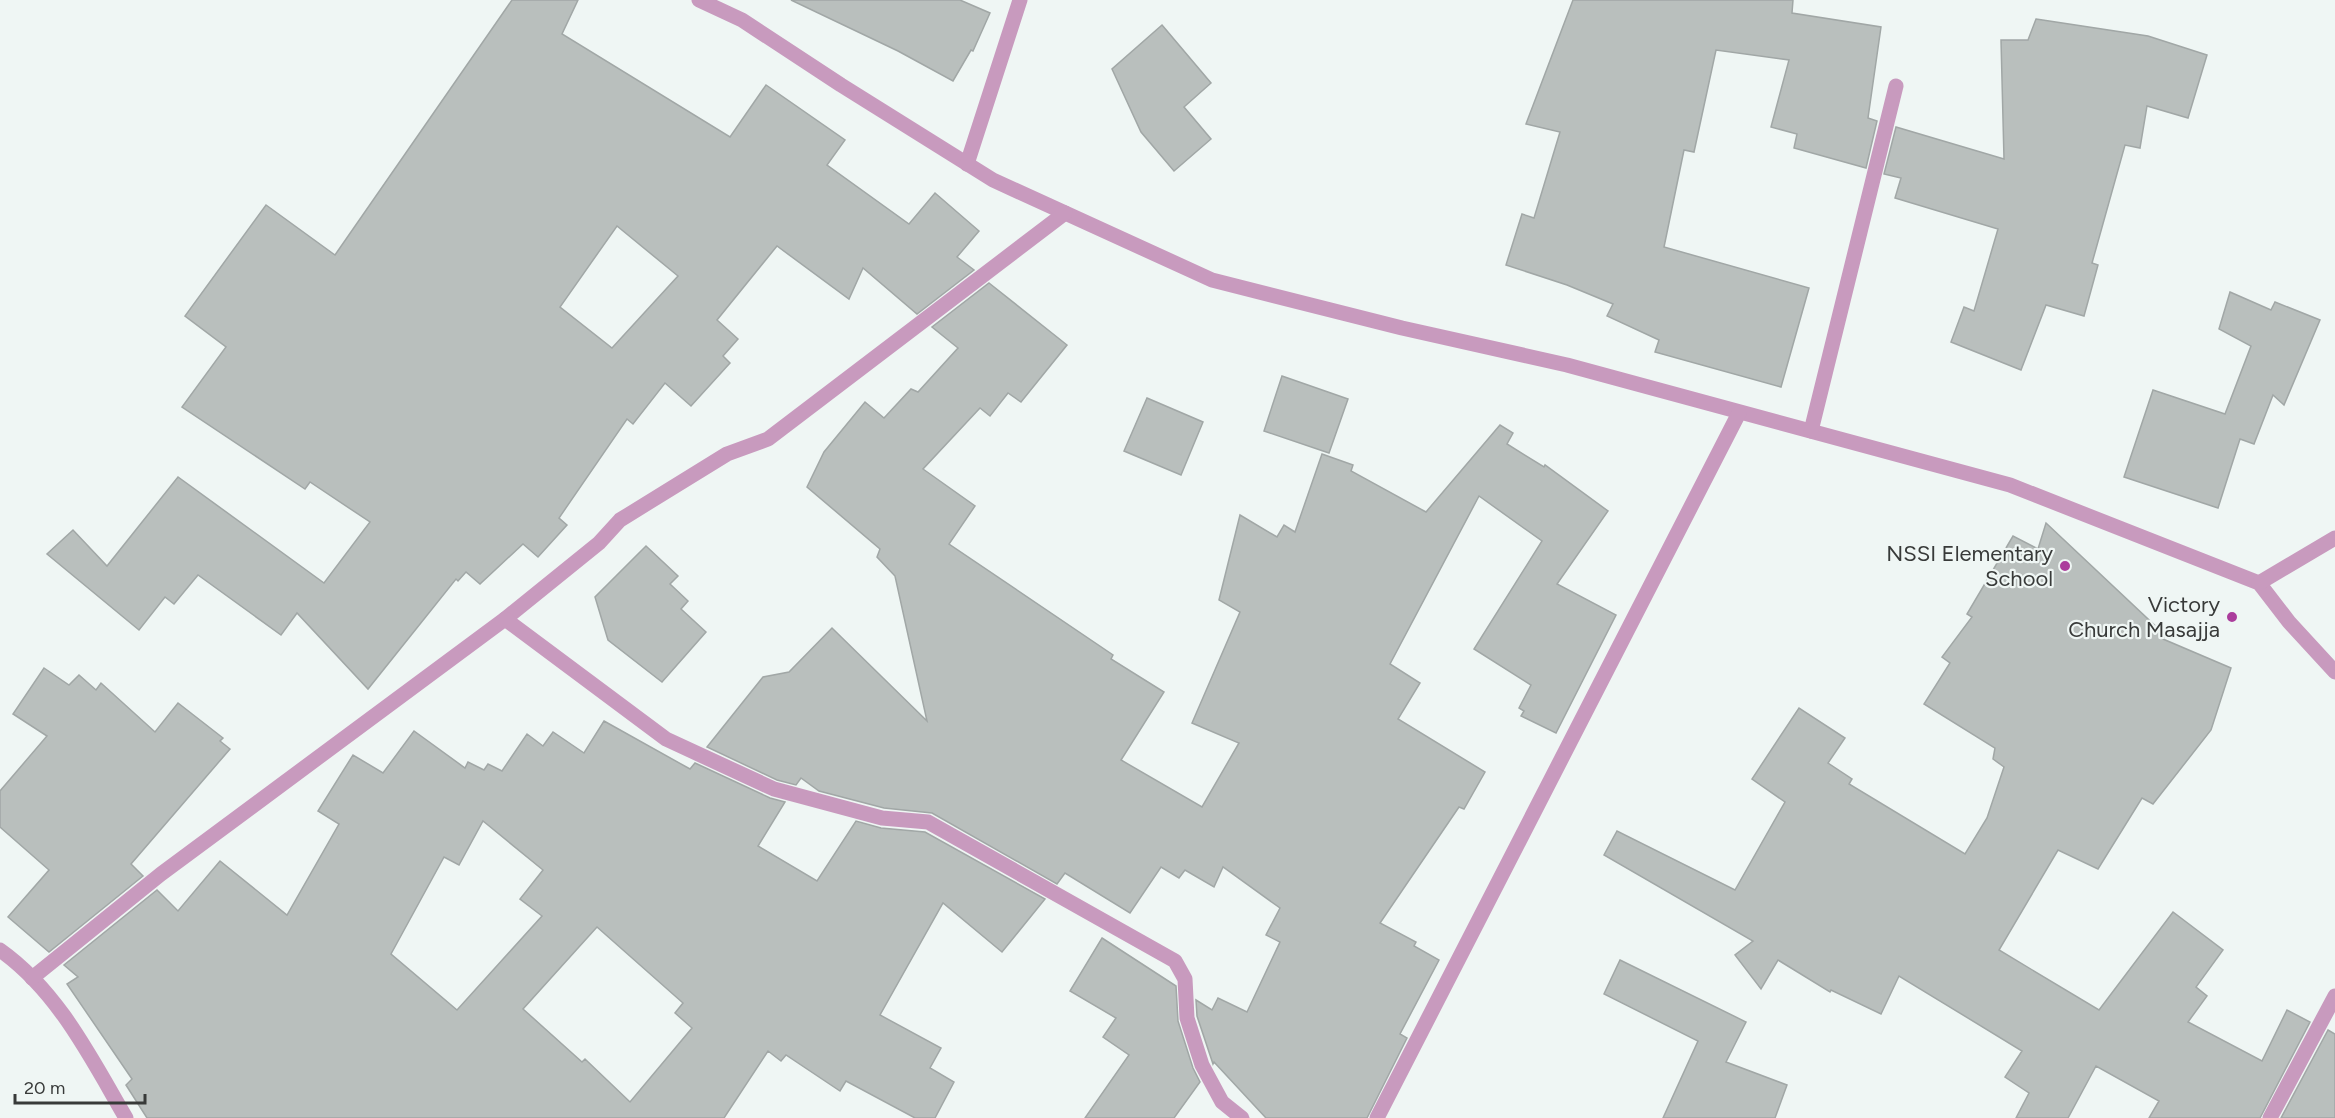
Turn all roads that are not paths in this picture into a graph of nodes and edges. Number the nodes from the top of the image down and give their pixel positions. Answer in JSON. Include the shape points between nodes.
{"nodes":[{"id":1,"x":699,"y":0,"type":"edge"},
{"id":2,"x":1020,"y":0,"type":"edge"},
{"id":3,"x":1896,"y":86,"type":"dead end"},
{"id":4,"x":967,"y":164,"type":"junction"},
{"id":5,"x":1065,"y":213,"type":"junction"},
{"id":6,"x":1740,"y":413,"type":"junction"},
{"id":7,"x":1811,"y":432,"type":"junction"},
{"id":8,"x":2335,"y":538,"type":"edge"},
{"id":9,"x":2259,"y":583,"type":"junction"},
{"id":10,"x":505,"y":620,"type":"junction"},
{"id":11,"x":2335,"y":672,"type":"edge"},
{"id":12,"x":0,"y":950,"type":"edge"},
{"id":13,"x":32,"y":978,"type":"junction"},
{"id":14,"x":2335,"y":996,"type":"edge"},
{"id":15,"x":126,"y":1118,"type":"edge"},
{"id":16,"x":1242,"y":1118,"type":"edge"},
{"id":17,"x":1377,"y":1118,"type":"edge"},
{"id":18,"x":2270,"y":1118,"type":"edge"}],
"edges":[{"from":1,"to":4,"type":"street","via":[[742,20]]},
{"from":2,"to":4,"type":"street"},
{"from":3,"to":7,"type":"street"},
{"from":4,"to":5,"type":"street"},
{"from":5,"to":6,"type":"street","via":[[1212,280],[1567,365]]},
{"from":5,"to":10,"type":"street","via":[[768,439],[727,454],[620,520],[599,543]]},
{"from":6,"to":7,"type":"street"},
{"from":6,"to":17,"type":"street"},
{"from":7,"to":9,"type":"street","via":[[2010,484]]},
{"from":8,"to":9,"type":"street"},
{"from":9,"to":11,"type":"street"},
{"from":10,"to":13,"type":"street","via":[[171,867]]},
{"from":10,"to":16,"type":"street","via":[[666,739],[774,789],[882,818],[928,822],[1174,961],[1185,979],[1187,1018],[1202,1065],[1222,1102]]},
{"from":12,"to":13,"type":"street"},
{"from":13,"to":15,"type":"street","via":[[51,998]]},
{"from":14,"to":18,"type":"street"}]}
